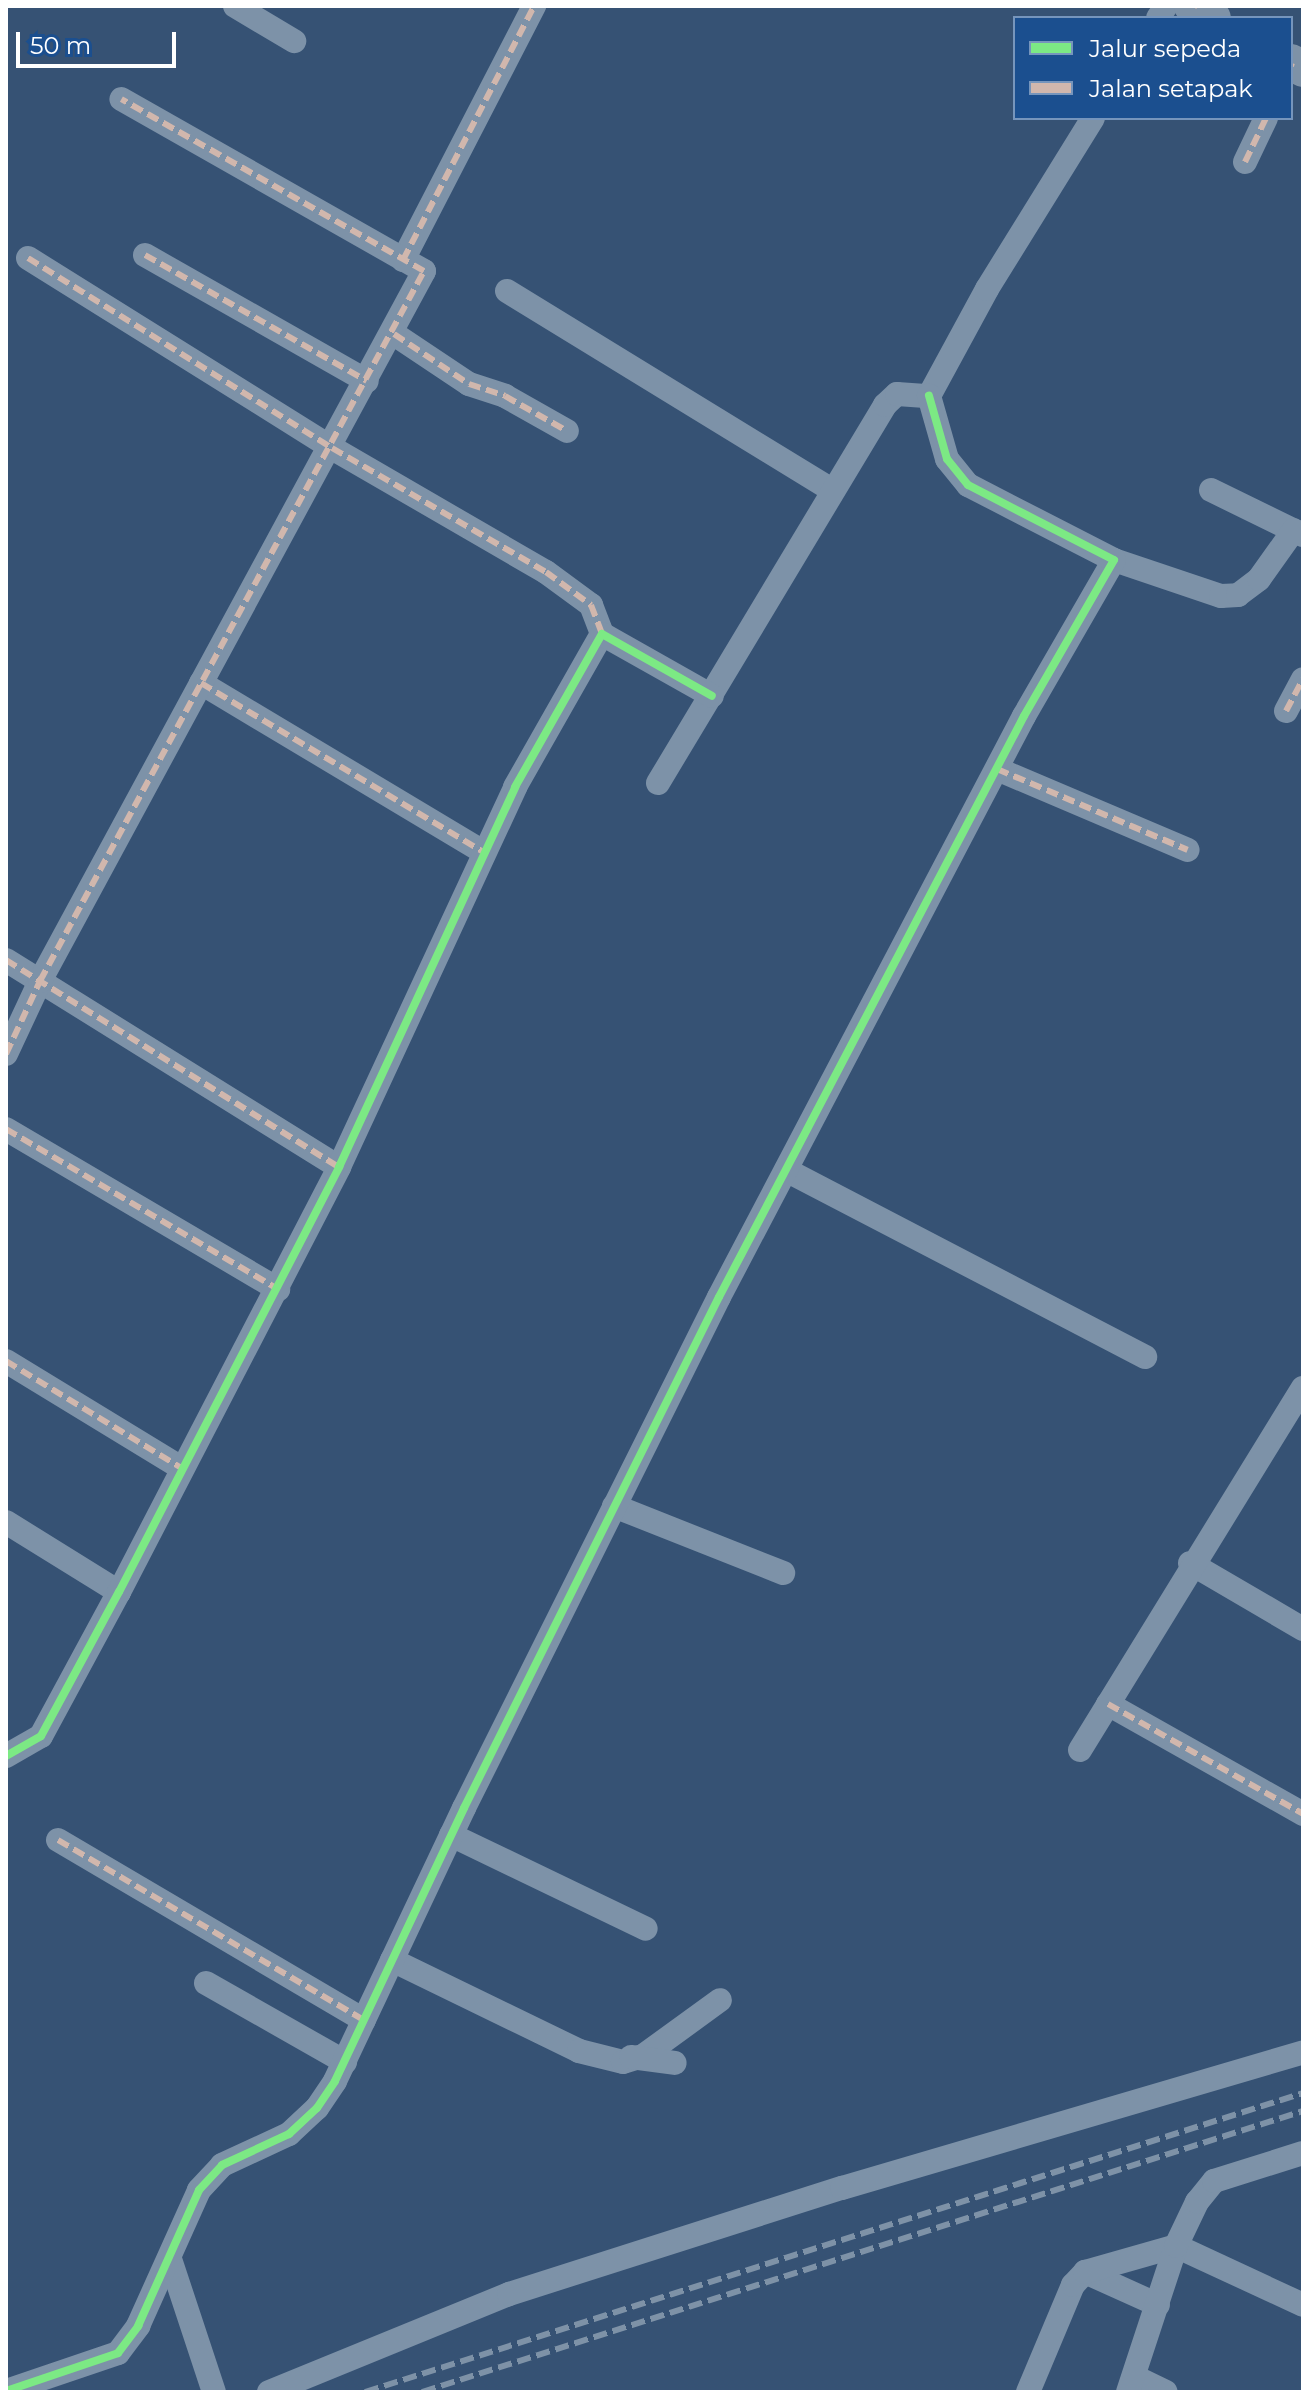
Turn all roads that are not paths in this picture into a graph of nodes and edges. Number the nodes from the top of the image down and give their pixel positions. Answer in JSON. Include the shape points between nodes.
{"nodes":[{"id":1,"x":235,"y":6,"type":"edge"},
{"id":2,"x":534,"y":6,"type":"edge"},
{"id":3,"x":1192,"y":9,"type":"edge"},
{"id":4,"x":1166,"y":16,"type":"edge"},
{"id":5,"x":294,"y":41,"type":"dead end"},
{"id":6,"x":121,"y":99,"type":"dead end"},
{"id":7,"x":1092,"y":120,"type":"edge"},
{"id":8,"x":1265,"y":120,"type":"edge"},
{"id":9,"x":1245,"y":162,"type":"dead end"},
{"id":10,"x":145,"y":255,"type":"dead end"},
{"id":11,"x":28,"y":258,"type":"dead end"},
{"id":12,"x":403,"y":260,"type":"junction"},
{"id":13,"x":507,"y":291,"type":"dead end"},
{"id":14,"x":394,"y":334,"type":"junction"},
{"id":15,"x":367,"y":381,"type":"junction"},
{"id":16,"x":929,"y":396,"type":"junction"},
{"id":17,"x":567,"y":431,"type":"dead end"},
{"id":18,"x":332,"y":448,"type":"junction"},
{"id":19,"x":1211,"y":490,"type":"dead end"},
{"id":20,"x":833,"y":491,"type":"junction"},
{"id":21,"x":1299,"y":532,"type":"edge"},
{"id":22,"x":1114,"y":560,"type":"junction"},
{"id":23,"x":602,"y":634,"type":"junction"},
{"id":24,"x":1303,"y":679,"type":"edge"},
{"id":25,"x":201,"y":683,"type":"junction"},
{"id":26,"x":712,"y":696,"type":"junction"},
{"id":27,"x":1286,"y":711,"type":"dead end"},
{"id":28,"x":997,"y":769,"type":"junction"},
{"id":29,"x":658,"y":783,"type":"dead end"},
{"id":30,"x":1188,"y":850,"type":"dead end"},
{"id":31,"x":483,"y":852,"type":"junction"},
{"id":32,"x":6,"y":960,"type":"edge"},
{"id":33,"x":40,"y":981,"type":"junction"},
{"id":34,"x":6,"y":1054,"type":"edge"},
{"id":35,"x":6,"y":1129,"type":"edge"},
{"id":36,"x":339,"y":1167,"type":"junction"},
{"id":37,"x":786,"y":1170,"type":"junction"},
{"id":38,"x":278,"y":1289,"type":"junction"},
{"id":39,"x":1145,"y":1357,"type":"dead end"},
{"id":40,"x":6,"y":1361,"type":"edge"},
{"id":41,"x":1303,"y":1388,"type":"edge"},
{"id":42,"x":181,"y":1468,"type":"junction"},
{"id":43,"x":614,"y":1506,"type":"junction"},
{"id":44,"x":6,"y":1522,"type":"edge"},
{"id":45,"x":1190,"y":1563,"type":"junction"},
{"id":46,"x":783,"y":1573,"type":"dead end"},
{"id":47,"x":119,"y":1592,"type":"junction"},
{"id":48,"x":1303,"y":1629,"type":"edge"},
{"id":49,"x":1108,"y":1704,"type":"junction"},
{"id":50,"x":1080,"y":1750,"type":"dead end"},
{"id":51,"x":9,"y":1752,"type":"edge"},
{"id":52,"x":1303,"y":1814,"type":"edge"},
{"id":53,"x":451,"y":1835,"type":"junction"},
{"id":54,"x":58,"y":1840,"type":"dead end"},
{"id":55,"x":646,"y":1929,"type":"dead end"},
{"id":56,"x":392,"y":1960,"type":"junction"},
{"id":57,"x":206,"y":1983,"type":"dead end"},
{"id":58,"x":720,"y":2000,"type":"dead end"},
{"id":59,"x":364,"y":2020,"type":"junction"},
{"id":60,"x":1303,"y":2052,"type":"edge"},
{"id":61,"x":345,"y":2062,"type":"junction"},
{"id":62,"x":675,"y":2063,"type":"dead end"},
{"id":63,"x":1303,"y":2153,"type":"edge"},
{"id":64,"x":1176,"y":2246,"type":"junction"},
{"id":65,"x":170,"y":2259,"type":"junction"},
{"id":66,"x":1085,"y":2272,"type":"junction"},
{"id":67,"x":1158,"y":2305,"type":"junction"},
{"id":68,"x":1303,"y":2305,"type":"edge"},
{"id":69,"x":1131,"y":2384,"type":"edge"},
{"id":70,"x":6,"y":2391,"type":"edge"},
{"id":71,"x":214,"y":2392,"type":"edge"},
{"id":72,"x":269,"y":2392,"type":"edge"},
{"id":73,"x":1028,"y":2392,"type":"edge"},
{"id":74,"x":1166,"y":2392,"type":"edge"}],
"edges":[{"from":1,"to":5,"type":"street"},
{"from":2,"to":12,"type":"street"},
{"from":3,"to":4,"type":"street"},
{"from":6,"to":12,"type":"street"},
{"from":7,"to":16,"type":"street","via":[[994,276]]},
{"from":8,"to":9,"type":"street"},
{"from":10,"to":15,"type":"street"},
{"from":11,"to":18,"type":"street"},
{"from":12,"to":14,"type":"street","via":[[424,271]]},
{"from":13,"to":20,"type":"street"},
{"from":14,"to":15,"type":"street"},
{"from":14,"to":17,"type":"street","via":[[469,384],[505,396]]},
{"from":15,"to":18,"type":"street"},
{"from":16,"to":20,"type":"street","via":[[891,397]]},
{"from":16,"to":22,"type":"street","via":[[947,459],[968,485]]},
{"from":18,"to":23,"type":"street","via":[[578,593],[596,610]]},
{"from":18,"to":25,"type":"street"},
{"from":19,"to":21,"type":"street"},
{"from":20,"to":26,"type":"street"},
{"from":21,"to":22,"type":"street","via":[[1238,595],[1221,596]]},
{"from":22,"to":28,"type":"street"},
{"from":23,"to":26,"type":"street"},
{"from":23,"to":31,"type":"street"},
{"from":24,"to":27,"type":"street"},
{"from":25,"to":31,"type":"street"},
{"from":25,"to":33,"type":"street"},
{"from":26,"to":29,"type":"street"},
{"from":28,"to":30,"type":"street"},
{"from":28,"to":37,"type":"street"},
{"from":31,"to":36,"type":"street"},
{"from":32,"to":33,"type":"street"},
{"from":33,"to":34,"type":"street"},
{"from":33,"to":36,"type":"street"},
{"from":35,"to":38,"type":"street"},
{"from":36,"to":38,"type":"street"},
{"from":37,"to":39,"type":"street"},
{"from":37,"to":43,"type":"street"},
{"from":38,"to":42,"type":"street"},
{"from":40,"to":42,"type":"street"},
{"from":41,"to":45,"type":"street"},
{"from":42,"to":47,"type":"street"},
{"from":43,"to":46,"type":"street"},
{"from":43,"to":53,"type":"street"},
{"from":44,"to":47,"type":"street"},
{"from":45,"to":48,"type":"street"},
{"from":45,"to":49,"type":"street"},
{"from":47,"to":51,"type":"street","via":[[41,1736]]},
{"from":49,"to":50,"type":"street"},
{"from":49,"to":52,"type":"street"},
{"from":53,"to":55,"type":"street"},
{"from":53,"to":56,"type":"street"},
{"from":54,"to":59,"type":"street"},
{"from":56,"to":58,"type":"street","via":[[579,2051],[623,2062],[643,2056]]},
{"from":56,"to":59,"type":"street"},
{"from":56,"to":62,"type":"street","via":[[563,2039],[609,2054]]},
{"from":57,"to":61,"type":"street"},
{"from":59,"to":61,"type":"street"},
{"from":60,"to":72,"type":"street","via":[[842,2188],[524,2289]]},
{"from":61,"to":65,"type":"street","via":[[317,2108],[289,2134],[222,2165],[199,2190]]},
{"from":63,"to":64,"type":"street","via":[[1214,2181],[1197,2202]]},
{"from":64,"to":66,"type":"street"},
{"from":64,"to":67,"type":"street"},
{"from":64,"to":68,"type":"street"},
{"from":65,"to":70,"type":"street","via":[[138,2326],[118,2353]]},
{"from":65,"to":71,"type":"street"},
{"from":66,"to":67,"type":"street"},
{"from":66,"to":73,"type":"street","via":[[1073,2285]]},
{"from":67,"to":69,"type":"street"},
{"from":69,"to":74,"type":"street"}]}
